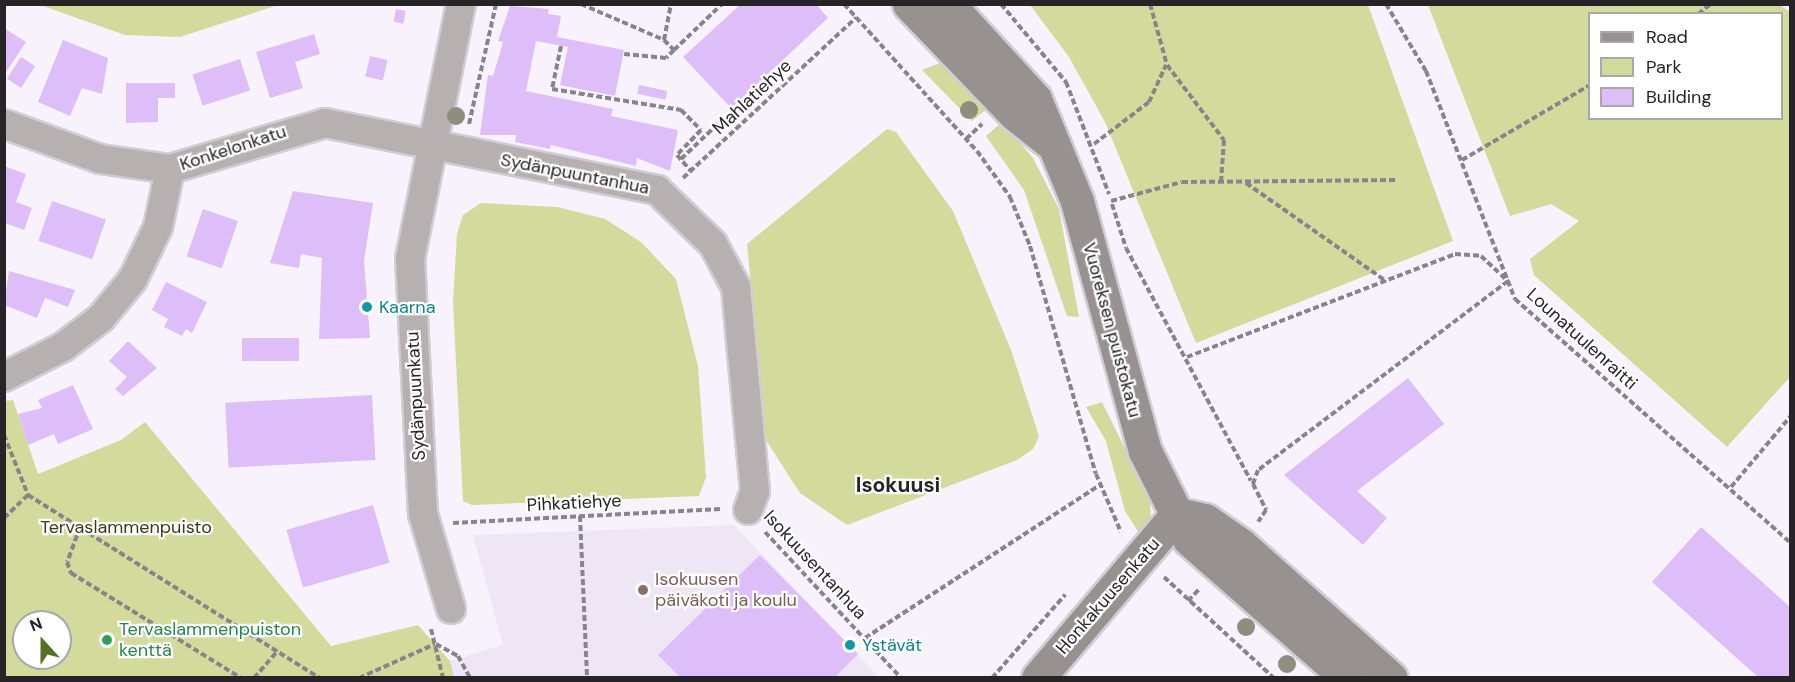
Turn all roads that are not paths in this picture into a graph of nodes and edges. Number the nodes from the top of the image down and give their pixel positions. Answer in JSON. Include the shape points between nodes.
{"nodes":[{"id":1,"x":461,"y":4,"type":"edge"},
{"id":2,"x":909,"y":4,"type":"edge"},
{"id":3,"x":948,"y":4,"type":"edge"},
{"id":4,"x":4,"y":124,"type":"edge"},
{"id":5,"x":1051,"y":143,"type":"junction"},
{"id":6,"x":431,"y":145,"type":"junction"},
{"id":7,"x":170,"y":169,"type":"junction"},
{"id":8,"x":4,"y":376,"type":"edge"},
{"id":9,"x":748,"y":510,"type":"road end"},
{"id":10,"x":1177,"y":514,"type":"junction"},
{"id":11,"x":451,"y":609,"type":"dead end"},
{"id":12,"x":1038,"y":678,"type":"edge"},
{"id":13,"x":1347,"y":678,"type":"edge"},
{"id":14,"x":1391,"y":678,"type":"edge"}],
"edges":[{"from":1,"to":6,"type":"street","name":"Sydänpuunkatu"},
{"from":2,"to":5,"type":"main road","name":"Vuoreksen puistokatu","via":[[1015,114]]},
{"from":3,"to":5,"type":"main road","name":"Vuoreksen puistokatu","via":[[1035,99]]},
{"from":4,"to":7,"type":"street","name":"Konkelonkatu","via":[[100,159]]},
{"from":5,"to":10,"type":"main road","name":"Vuoreksen puistokatu","via":[[1077,201],[1145,451]]},
{"from":6,"to":7,"type":"street","name":"Konkelonkatu","via":[[325,123]]},
{"from":6,"to":9,"type":"street","name":"Sydänpuuntanhua","via":[[647,186],[665,195],[713,244],[736,287],[755,491]]},
{"from":6,"to":11,"type":"street","name":"Sydänpuunkatu","via":[[410,259],[427,531]]},
{"from":7,"to":8,"type":"street","via":[[158,227],[133,279],[101,318],[63,347]]},
{"from":10,"to":12,"type":"main road","name":"Honkakuusenkatu"},
{"from":10,"to":13,"type":"main road","name":"Vuoreksen puistokatu","via":[[1189,539]]},
{"from":10,"to":14,"type":"main road","via":[[1205,520],[1241,545]]}]}
